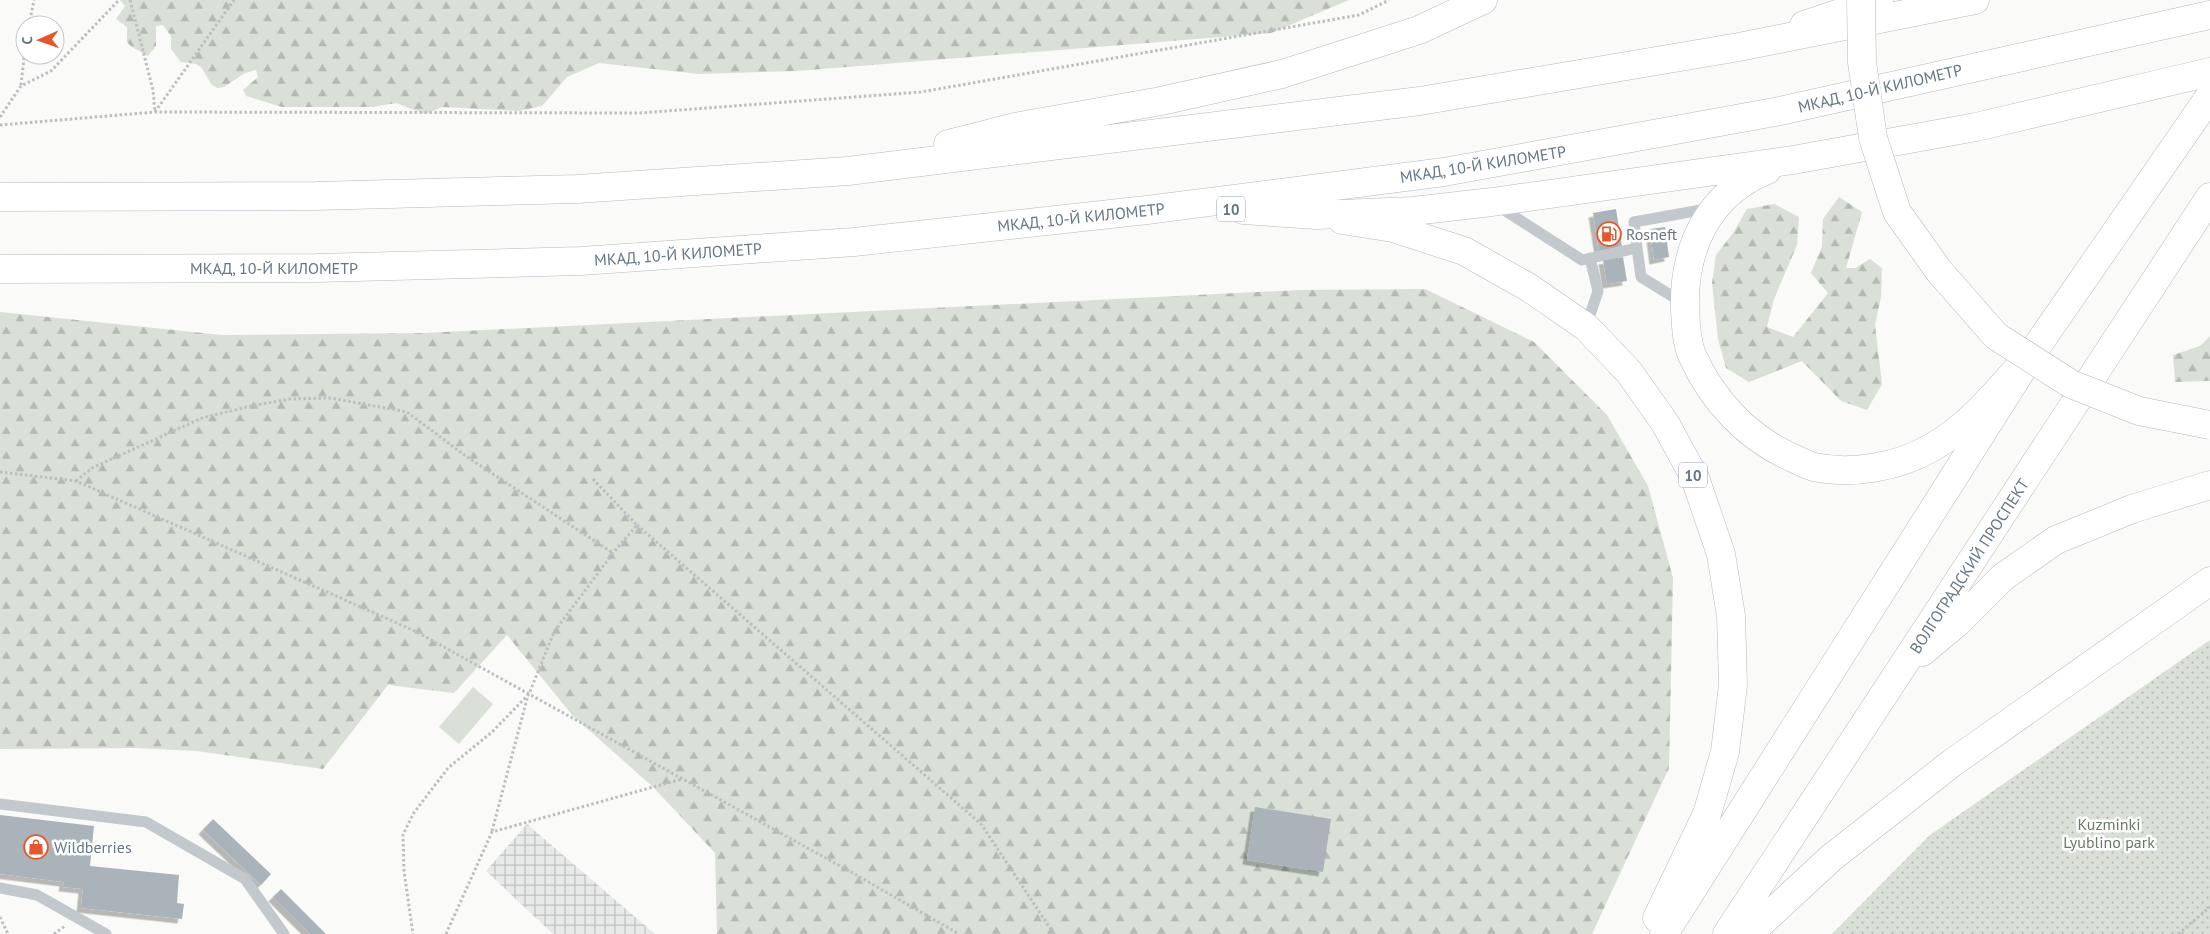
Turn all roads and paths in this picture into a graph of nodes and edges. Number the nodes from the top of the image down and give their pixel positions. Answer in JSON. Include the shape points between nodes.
{"nodes":[{"id":1,"x":34,"y":0,"type":"edge"},
{"id":2,"x":119,"y":0,"type":"edge"},
{"id":3,"x":130,"y":0,"type":"edge"},
{"id":4,"x":234,"y":0,"type":"edge"},
{"id":5,"x":1389,"y":0,"type":"edge"},
{"id":6,"x":1483,"y":0,"type":"edge"},
{"id":7,"x":1861,"y":0,"type":"edge"},
{"id":8,"x":1879,"y":0,"type":"edge"},
{"id":9,"x":1975,"y":0,"type":"edge"},
{"id":10,"x":31,"y":15,"type":"edge"},
{"id":11,"x":2210,"y":15,"type":"edge"},
{"id":12,"x":1739,"y":47,"type":"junction"},
{"id":13,"x":23,"y":65,"type":"edge"},
{"id":14,"x":2210,"y":72,"type":"edge"},
{"id":15,"x":21,"y":86,"type":"junction"},
{"id":16,"x":2207,"y":100,"type":"edge"},
{"id":17,"x":155,"y":112,"type":"junction"},
{"id":18,"x":0,"y":117,"type":"edge"},
{"id":19,"x":0,"y":125,"type":"edge"},
{"id":20,"x":1793,"y":160,"type":"junction"},
{"id":21,"x":848,"y":171,"type":"junction"},
{"id":22,"x":0,"y":197,"type":"edge"},
{"id":23,"x":2210,"y":197,"type":"edge"},
{"id":24,"x":1492,"y":202,"type":"junction"},
{"id":25,"x":1716,"y":207,"type":"junction"},
{"id":26,"x":1147,"y":210,"type":"junction"},
{"id":27,"x":1316,"y":215,"type":"junction"},
{"id":28,"x":1637,"y":248,"type":"junction"},
{"id":29,"x":1590,"y":258,"type":"junction"},
{"id":30,"x":0,"y":268,"type":"edge"},
{"id":31,"x":1685,"y":304,"type":"junction"},
{"id":32,"x":1586,"y":327,"type":"junction"},
{"id":33,"x":2035,"y":350,"type":"junction"},
{"id":34,"x":2210,"y":425,"type":"edge"},
{"id":35,"x":0,"y":472,"type":"edge"},
{"id":36,"x":593,"y":479,"type":"dead end"},
{"id":37,"x":76,"y":481,"type":"junction"},
{"id":38,"x":2210,"y":485,"type":"edge"},
{"id":39,"x":637,"y":525,"type":"junction"},
{"id":40,"x":613,"y":554,"type":"junction"},
{"id":41,"x":2210,"y":581,"type":"edge"},
{"id":42,"x":1901,"y":670,"type":"junction"},
{"id":43,"x":528,"y":694,"type":"junction"},
{"id":44,"x":683,"y":779,"type":"junction"},
{"id":45,"x":0,"y":804,"type":"edge"},
{"id":46,"x":492,"y":832,"type":"junction"},
{"id":47,"x":0,"y":888,"type":"edge"},
{"id":48,"x":2210,"y":907,"type":"edge"},
{"id":49,"x":0,"y":917,"type":"edge"},
{"id":50,"x":8,"y":934,"type":"edge"},
{"id":51,"x":106,"y":934,"type":"edge"},
{"id":52,"x":284,"y":934,"type":"edge"},
{"id":53,"x":413,"y":934,"type":"edge"},
{"id":54,"x":446,"y":934,"type":"edge"},
{"id":55,"x":959,"y":934,"type":"edge"},
{"id":56,"x":1054,"y":934,"type":"edge"},
{"id":57,"x":1649,"y":934,"type":"edge"},
{"id":58,"x":1664,"y":934,"type":"edge"},
{"id":59,"x":1727,"y":934,"type":"edge"},
{"id":60,"x":1749,"y":934,"type":"edge"},
{"id":61,"x":2178,"y":934,"type":"edge"}],
"edges":[{"from":1,"to":10,"type":"path"},
{"from":2,"to":15,"type":"path","via":[[51,72]]},
{"from":3,"to":17,"type":"path","via":[[153,90]]},
{"from":4,"to":17,"type":"path"},
{"from":5,"to":17,"type":"path","via":[[1359,14],[921,92],[640,113]]},
{"from":6,"to":21,"type":"main road","via":[[1419,30],[1282,74],[1161,101],[1015,127]]},
{"from":7,"to":34,"type":"main road","bridge":true,"via":[[1862,62],[1873,138],[1897,212],[1939,271],[1996,336],[2071,384],[2139,411]]},
{"from":8,"to":12,"type":"main road"},
{"from":9,"to":12,"type":"main road"},
{"from":11,"to":26,"type":"main road","name":"МКАД, 10-Й КИЛОМЕТР","via":[[1780,110],[1444,172]]},
{"from":12,"to":21,"type":"main road","via":[[1420,101]]},
{"from":13,"to":15,"type":"path"},
{"from":14,"to":20,"type":"main road","via":[[1976,127]]},
{"from":15,"to":18,"type":"path"},
{"from":16,"to":33,"type":"main road"},
{"from":17,"to":19,"type":"path"},
{"from":20,"to":24,"type":"main road"},
{"from":20,"to":25,"type":"main road","via":[[1732,189]]},
{"from":21,"to":22,"type":"main road","via":[[578,189],[315,196]]},
{"from":23,"to":42,"type":"main road","name":"ВОЛГОГРАДСКИЙ ПРОСПЕКТ"},
{"from":24,"to":27,"type":"main road","via":[[1414,211]]},
{"from":24,"to":29,"type":"lane","via":[[1582,260]]},
{"from":25,"to":28,"type":"lane","via":[[1634,222]]},
{"from":25,"to":31,"type":"main road","via":[[1701,228],[1686,270]]},
{"from":26,"to":27,"type":"main road","number":"10","via":[[1234,209]]},
{"from":26,"to":30,"type":"main road","name":"МКАД, 10-Й КИЛОМЕТР","via":[[854,242],[581,261],[316,268]]},
{"from":27,"to":32,"type":"main road","number":"10","via":[[1393,228],[1464,251],[1528,287]]},
{"from":28,"to":29,"type":"lane"},
{"from":28,"to":31,"type":"lane","via":[[1641,277]]},
{"from":29,"to":32,"type":"lane","via":[[1598,292]]},
{"from":31,"to":33,"type":"main road","via":[[1691,353],[1710,389],[1742,426],[1781,452],[1813,467],[1850,470],[1896,464],[1931,448],[1967,422]]},
{"from":32,"to":57,"type":"main road","number":"10","via":[[1629,372],[1665,423],[1695,478],[1721,554],[1731,616],[1733,685],[1725,752],[1706,814]]},
{"from":33,"to":58,"type":"main road"},
{"from":35,"to":37,"type":"path"},
{"from":36,"to":39,"type":"path"},
{"from":37,"to":40,"type":"path","via":[[92,468],[121,453],[202,418],[251,406],[332,398],[407,412]]},
{"from":37,"to":43,"type":"path","via":[[415,631]]},
{"from":38,"to":42,"type":"main road","via":[[2132,509],[2056,540],[2003,578],[1958,622]]},
{"from":39,"to":40,"type":"path"},
{"from":39,"to":56,"type":"path","via":[[981,824]]},
{"from":40,"to":43,"type":"path","via":[[554,632]]},
{"from":41,"to":60,"type":"main road","via":[[1952,763],[1831,858]]},
{"from":42,"to":59,"type":"main road","name":"ВОЛГОГРАДСКИЙ ПРОСПЕКТ"},
{"from":43,"to":44,"type":"path"},
{"from":43,"to":46,"type":"path"},
{"from":43,"to":53,"type":"path","via":[[492,732],[448,768],[413,814],[402,835]]},
{"from":44,"to":46,"type":"path"},
{"from":44,"to":55,"type":"path"},
{"from":45,"to":52,"type":"lane","via":[[146,822],[245,879]]},
{"from":46,"to":54,"type":"path"},
{"from":47,"to":51,"type":"lane","via":[[37,894]]},
{"from":48,"to":61,"type":"path"},
{"from":49,"to":50,"type":"path"}]}
